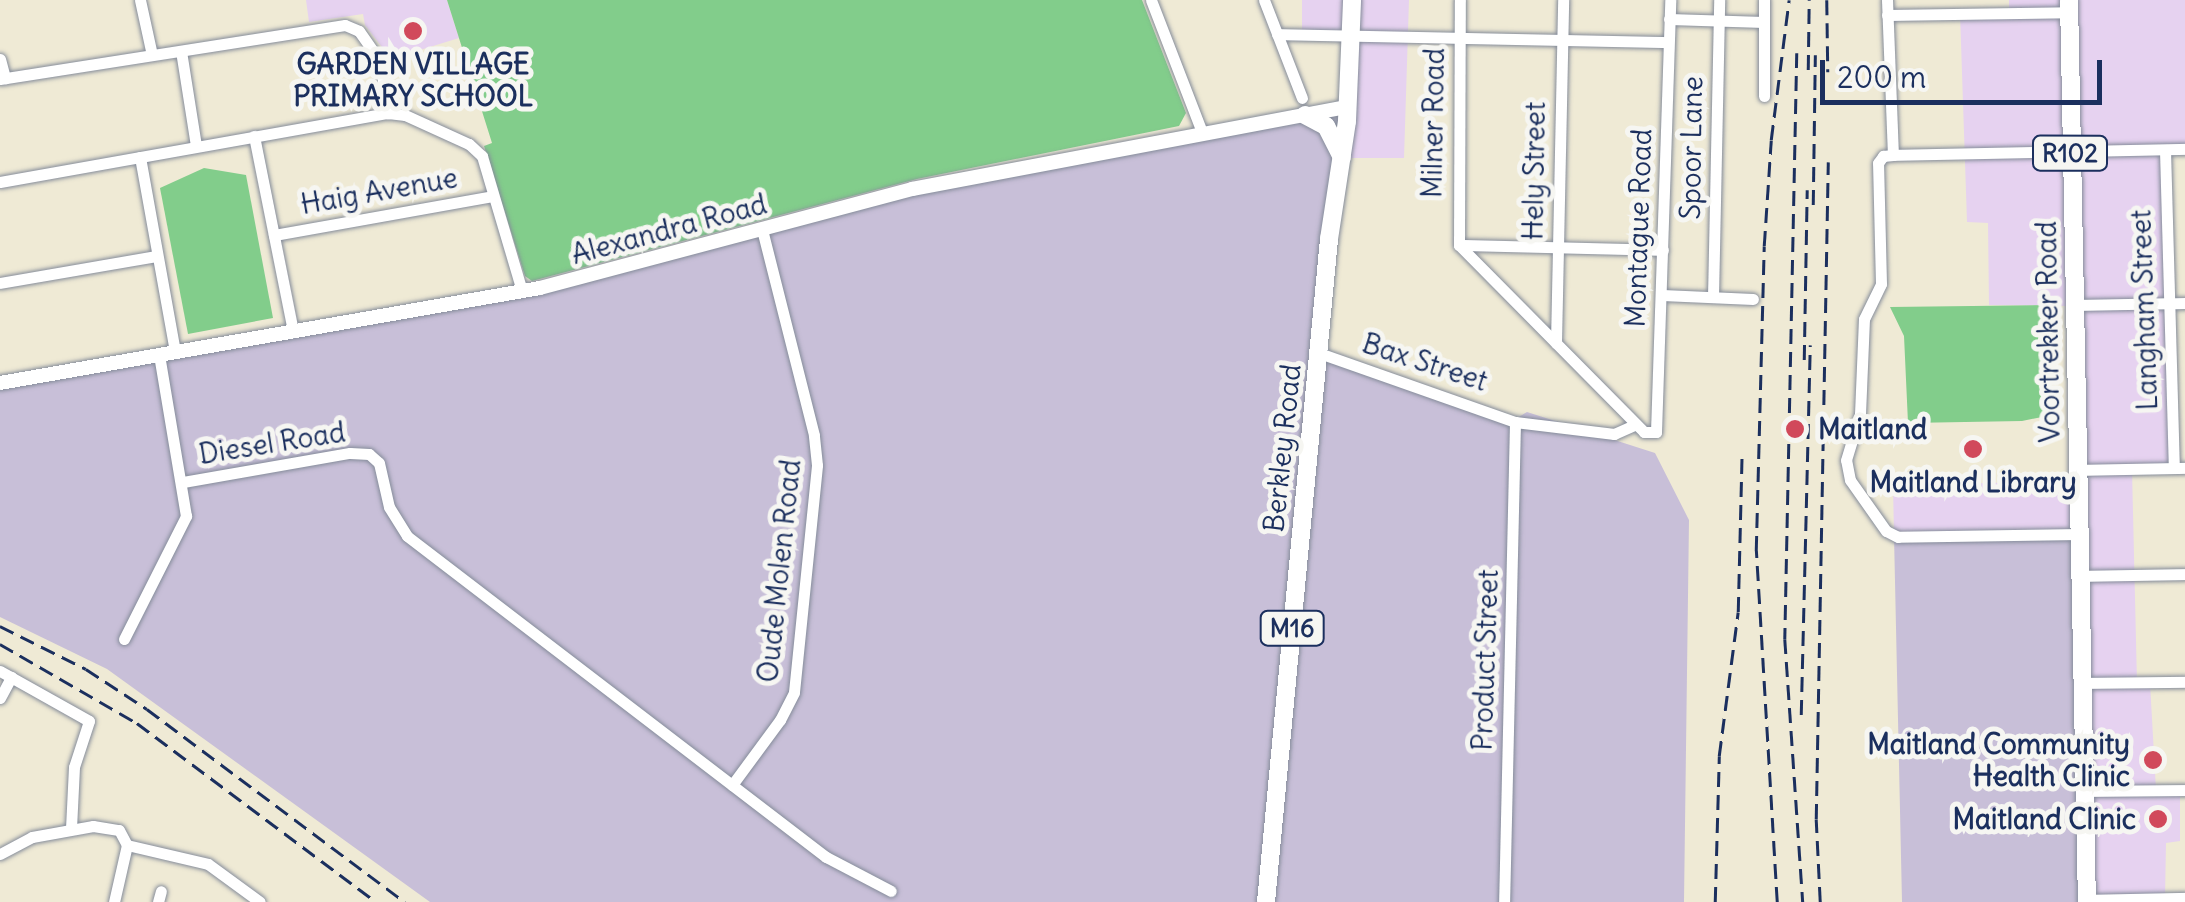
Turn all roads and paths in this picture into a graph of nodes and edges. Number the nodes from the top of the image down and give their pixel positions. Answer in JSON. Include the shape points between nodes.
{"nodes":[{"id":1,"x":140,"y":0,"type":"edge"},
{"id":2,"x":1151,"y":0,"type":"edge"},
{"id":3,"x":1264,"y":0,"type":"edge"},
{"id":4,"x":1352,"y":0,"type":"edge"},
{"id":5,"x":1460,"y":0,"type":"edge"},
{"id":6,"x":1562,"y":0,"type":"edge"},
{"id":7,"x":1670,"y":0,"type":"edge"},
{"id":8,"x":1719,"y":0,"type":"edge"},
{"id":9,"x":1764,"y":0,"type":"edge"},
{"id":10,"x":1887,"y":0,"type":"edge"},
{"id":11,"x":2069,"y":6,"type":"edge"},
{"id":12,"x":1888,"y":14,"type":"junction"},
{"id":13,"x":1670,"y":19,"type":"junction"},
{"id":14,"x":1718,"y":20,"type":"junction"},
{"id":15,"x":1764,"y":22,"type":"junction"},
{"id":16,"x":1278,"y":34,"type":"junction"},
{"id":17,"x":1352,"y":36,"type":"junction"},
{"id":18,"x":1459,"y":37,"type":"junction"},
{"id":19,"x":1562,"y":39,"type":"junction"},
{"id":20,"x":1668,"y":42,"type":"junction"},
{"id":21,"x":181,"y":51,"type":"junction"},
{"id":22,"x":152,"y":55,"type":"junction"},
{"id":23,"x":0,"y":59,"type":"edge"},
{"id":24,"x":2,"y":79,"type":"edge"},
{"id":25,"x":1764,"y":96,"type":"dead end"},
{"id":26,"x":1304,"y":106,"type":"junction"},
{"id":27,"x":1348,"y":108,"type":"junction"},
{"id":28,"x":388,"y":112,"type":"junction"},
{"id":29,"x":1202,"y":132,"type":"junction"},
{"id":30,"x":254,"y":136,"type":"junction"},
{"id":31,"x":196,"y":146,"type":"junction"},
{"id":32,"x":2185,"y":149,"type":"edge"},
{"id":33,"x":2165,"y":150,"type":"junction"},
{"id":34,"x":2070,"y":151,"type":"junction"},
{"id":35,"x":1892,"y":155,"type":"junction"},
{"id":36,"x":140,"y":157,"type":"junction"},
{"id":37,"x":1342,"y":158,"type":"junction"},
{"id":38,"x":0,"y":182,"type":"edge"},
{"id":39,"x":493,"y":196,"type":"junction"},
{"id":40,"x":762,"y":230,"type":"junction"},
{"id":41,"x":274,"y":236,"type":"junction"},
{"id":42,"x":1460,"y":246,"type":"junction"},
{"id":43,"x":1557,"y":246,"type":"junction"},
{"id":44,"x":1663,"y":250,"type":"junction"},
{"id":45,"x":157,"y":256,"type":"junction"},
{"id":46,"x":0,"y":283,"type":"edge"},
{"id":47,"x":522,"y":291,"type":"junction"},
{"id":48,"x":1662,"y":295,"type":"junction"},
{"id":49,"x":1713,"y":297,"type":"junction"},
{"id":50,"x":1753,"y":299,"type":"dead end"},
{"id":51,"x":2168,"y":303,"type":"junction"},
{"id":52,"x":2185,"y":303,"type":"edge"},
{"id":53,"x":2074,"y":305,"type":"junction"},
{"id":54,"x":293,"y":332,"type":"junction"},
{"id":55,"x":1556,"y":342,"type":"junction"},
{"id":56,"x":167,"y":354,"type":"junction"},
{"id":57,"x":1319,"y":354,"type":"junction"},
{"id":58,"x":0,"y":383,"type":"edge"},
{"id":59,"x":1514,"y":421,"type":"junction"},
{"id":60,"x":1636,"y":424,"type":"junction"},
{"id":61,"x":2179,"y":468,"type":"edge"},
{"id":62,"x":2078,"y":470,"type":"junction"},
{"id":63,"x":183,"y":482,"type":"junction"},
{"id":64,"x":2080,"y":534,"type":"junction"},
{"id":65,"x":2185,"y":574,"type":"edge"},
{"id":66,"x":2080,"y":576,"type":"junction"},
{"id":67,"x":124,"y":639,"type":"dead end"},
{"id":68,"x":6,"y":674,"type":"edge"},
{"id":69,"x":2185,"y":682,"type":"edge"},
{"id":70,"x":2082,"y":683,"type":"junction"},
{"id":71,"x":0,"y":698,"type":"edge"},
{"id":72,"x":732,"y":784,"type":"junction"},
{"id":73,"x":2185,"y":790,"type":"edge"},
{"id":74,"x":2084,"y":791,"type":"junction"},
{"id":75,"x":70,"y":828,"type":"junction"},
{"id":76,"x":127,"y":844,"type":"junction"},
{"id":77,"x":0,"y":854,"type":"edge"},
{"id":78,"x":890,"y":891,"type":"dead end"},
{"id":79,"x":2185,"y":898,"type":"edge"},
{"id":80,"x":2087,"y":901,"type":"edge"},
{"id":81,"x":114,"y":902,"type":"edge"},
{"id":82,"x":260,"y":902,"type":"edge"},
{"id":83,"x":1266,"y":902,"type":"edge"},
{"id":84,"x":1504,"y":902,"type":"edge"}],
"edges":[{"from":1,"to":22,"type":"street"},
{"from":2,"to":29,"type":"street"},
{"from":3,"to":16,"type":"street"},
{"from":4,"to":17,"type":"main road","name":"Berkley Road","number":"M16"},
{"from":5,"to":18,"type":"street","name":"Milner Road"},
{"from":6,"to":19,"type":"street","name":"Hely Street"},
{"from":7,"to":13,"type":"street","name":"Montague Road"},
{"from":8,"to":14,"type":"street","name":"Spoor Lane"},
{"from":9,"to":15,"type":"street"},
{"from":10,"to":12,"type":"street"},
{"from":11,"to":12,"type":"street"},
{"from":11,"to":34,"type":"main road","name":"Voortrekker Road","number":"R102"},
{"from":12,"to":35,"type":"street"},
{"from":13,"to":14,"type":"street"},
{"from":13,"to":20,"type":"street","name":"Montague Road"},
{"from":14,"to":15,"type":"street"},
{"from":14,"to":49,"type":"street","name":"Spoor Lane"},
{"from":15,"to":25,"type":"street"},
{"from":16,"to":17,"type":"street"},
{"from":16,"to":26,"type":"street"},
{"from":17,"to":18,"type":"street"},
{"from":17,"to":27,"type":"main road","name":"Berkley Road","number":"M16"},
{"from":18,"to":19,"type":"street"},
{"from":18,"to":42,"type":"street","name":"Milner Road"},
{"from":19,"to":20,"type":"street"},
{"from":19,"to":43,"type":"street","name":"Hely Street"},
{"from":20,"to":44,"type":"street","name":"Montague Road"},
{"from":21,"to":22,"type":"street"},
{"from":21,"to":28,"type":"street","via":[[353,27],[380,61]]},
{"from":21,"to":31,"type":"street"},
{"from":22,"to":24,"type":"street"},
{"from":23,"to":24,"type":"street"},
{"from":26,"to":27,"type":"street","name":"Alexandra Road"},
{"from":26,"to":29,"type":"street","name":"Alexandra Road"},
{"from":26,"to":37,"type":"main road","via":[[1326,126]]},
{"from":27,"to":37,"type":"main road","name":"Berkley Road","number":"M16"},
{"from":28,"to":30,"type":"street"},
{"from":28,"to":39,"type":"street","via":[[416,118],[477,149]]},
{"from":29,"to":40,"type":"street","name":"Alexandra Road","via":[[912,189]]},
{"from":30,"to":31,"type":"street"},
{"from":30,"to":41,"type":"street"},
{"from":31,"to":36,"type":"street"},
{"from":32,"to":33,"type":"street"},
{"from":33,"to":34,"type":"street"},
{"from":33,"to":51,"type":"street","name":"Langham Street"},
{"from":34,"to":35,"type":"street"},
{"from":34,"to":53,"type":"main road","name":"Voortrekker Road","number":"R102"},
{"from":35,"to":64,"type":"street","via":[[1878,162],[1881,284],[1864,320],[1860,414],[1846,460],[1850,480],[1894,536]]},
{"from":36,"to":38,"type":"street"},
{"from":36,"to":45,"type":"street"},
{"from":37,"to":57,"type":"main road","name":"Berkley Road","number":"M16"},
{"from":39,"to":41,"type":"street","name":"Haig Avenue"},
{"from":39,"to":47,"type":"street"},
{"from":40,"to":47,"type":"street","name":"Alexandra Road"},
{"from":40,"to":72,"type":"street","name":"Oude Molen Road","via":[[817,465],[794,692]]},
{"from":41,"to":54,"type":"street"},
{"from":42,"to":43,"type":"street"},
{"from":42,"to":55,"type":"street"},
{"from":43,"to":44,"type":"street"},
{"from":43,"to":55,"type":"street","name":"Hely Street"},
{"from":44,"to":48,"type":"street","name":"Montague Road"},
{"from":45,"to":46,"type":"street"},
{"from":45,"to":56,"type":"street"},
{"from":47,"to":54,"type":"street","name":"Alexandra Road"},
{"from":48,"to":49,"type":"street"},
{"from":48,"to":60,"type":"street","name":"Montague Road","via":[[1658,425],[1650,435]]},
{"from":49,"to":50,"type":"street"},
{"from":51,"to":52,"type":"street"},
{"from":51,"to":53,"type":"street"},
{"from":51,"to":61,"type":"street","name":"Langham Street"},
{"from":53,"to":62,"type":"main road","name":"Voortrekker Road","number":"R102"},
{"from":54,"to":56,"type":"street","name":"Alexandra Road"},
{"from":55,"to":60,"type":"street"},
{"from":56,"to":58,"type":"street","name":"Alexandra Road"},
{"from":56,"to":63,"type":"street"},
{"from":57,"to":59,"type":"street","name":"Bax Street"},
{"from":57,"to":83,"type":"main road","name":"Berkley Road","number":"M16"},
{"from":59,"to":60,"type":"street","name":"Bax Street","via":[[1614,434]]},
{"from":59,"to":84,"type":"street","name":"Product Street"},
{"from":61,"to":62,"type":"street"},
{"from":62,"to":64,"type":"main road","name":"Voortrekker Road","number":"R102"},
{"from":63,"to":67,"type":"street","via":[[183,528]]},
{"from":63,"to":72,"type":"street","name":"Diesel Road","via":[[369,454],[379,463],[389,507],[407,536]]},
{"from":64,"to":66,"type":"main road","name":"Voortrekker Road","number":"R102"},
{"from":65,"to":66,"type":"street"},
{"from":66,"to":70,"type":"main road","name":"Voortrekker Road","number":"R102"},
{"from":68,"to":71,"type":"street"},
{"from":68,"to":75,"type":"street","via":[[89,721],[74,767]]},
{"from":69,"to":70,"type":"street"},
{"from":70,"to":74,"type":"main road","name":"Voortrekker Road","number":"R102"},
{"from":72,"to":78,"type":"street","via":[[826,858]]},
{"from":73,"to":74,"type":"street"},
{"from":74,"to":80,"type":"main road","name":"Voortrekker Road","number":"R102"},
{"from":75,"to":76,"type":"street","via":[[109,826]]},
{"from":75,"to":77,"type":"street"},
{"from":76,"to":81,"type":"street"},
{"from":76,"to":82,"type":"street","via":[[215,867]]},
{"from":79,"to":80,"type":"street"}]}
